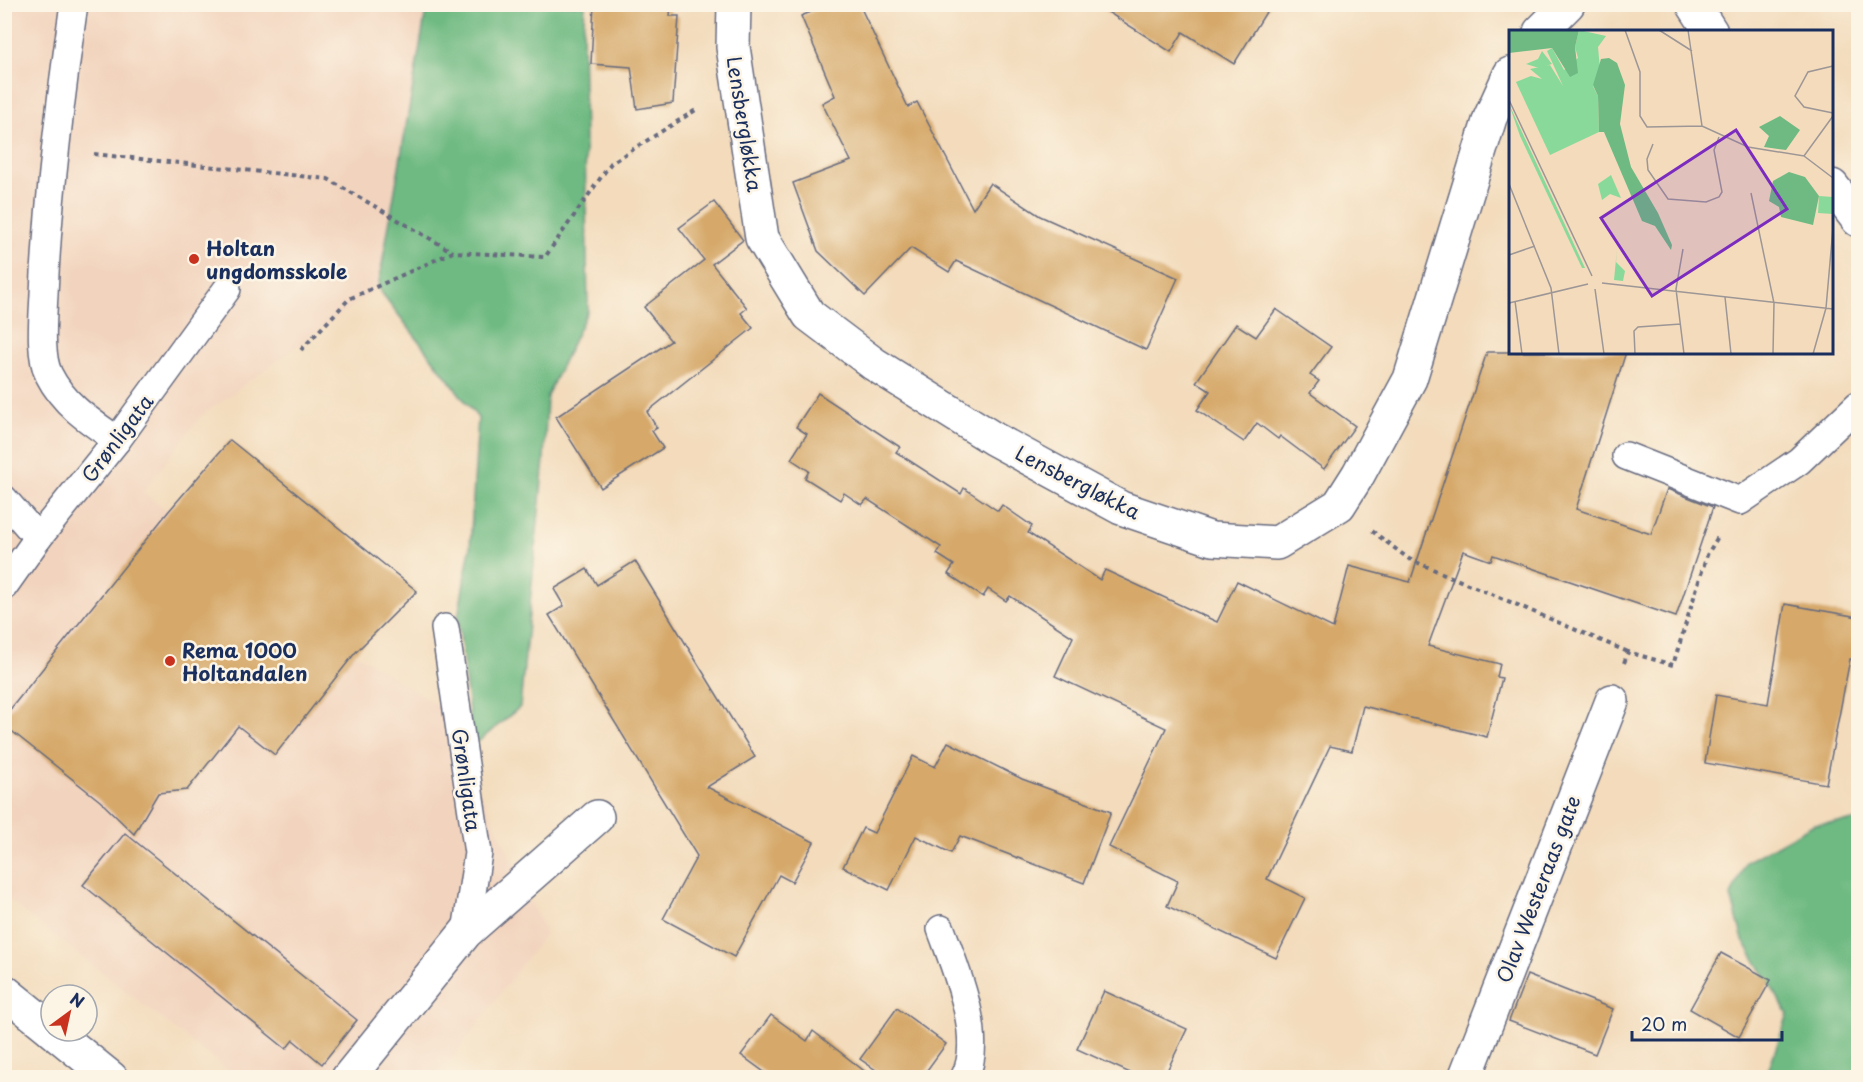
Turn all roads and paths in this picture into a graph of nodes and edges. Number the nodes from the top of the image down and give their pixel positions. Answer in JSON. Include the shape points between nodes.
{"nodes":[{"id":1,"x":74,"y":4,"type":"edge"},
{"id":2,"x":734,"y":4,"type":"edge"},
{"id":3,"x":1568,"y":4,"type":"edge"},
{"id":4,"x":1693,"y":4,"type":"edge"},
{"id":5,"x":1542,"y":30,"type":"edge"},
{"id":6,"x":1710,"y":30,"type":"edge"},
{"id":7,"x":1509,"y":76,"type":"edge"},
{"id":8,"x":738,"y":84,"type":"junction"},
{"id":9,"x":54,"y":149,"type":"junction"},
{"id":10,"x":1833,"y":187,"type":"edge"},
{"id":11,"x":1858,"y":220,"type":"edge"},
{"id":12,"x":453,"y":252,"type":"junction"},
{"id":13,"x":227,"y":289,"type":"dead end"},
{"id":14,"x":301,"y":350,"type":"dead end"},
{"id":15,"x":1858,"y":405,"type":"edge"},
{"id":16,"x":117,"y":440,"type":"junction"},
{"id":17,"x":1626,"y":456,"type":"dead end"},
{"id":18,"x":4,"y":499,"type":"edge"},
{"id":19,"x":1740,"y":501,"type":"junction"},
{"id":20,"x":1339,"y":505,"type":"junction"},
{"id":21,"x":38,"y":538,"type":"junction"},
{"id":22,"x":4,"y":586,"type":"edge"},
{"id":23,"x":445,"y":628,"type":"dead end"},
{"id":24,"x":1628,"y":652,"type":"junction"},
{"id":25,"x":1612,"y":701,"type":"joint"},
{"id":26,"x":597,"y":817,"type":"dead end"},
{"id":27,"x":941,"y":929,"type":"dead end"},
{"id":28,"x":466,"y":932,"type":"junction"},
{"id":29,"x":4,"y":992,"type":"edge"},
{"id":30,"x":39,"y":1020,"type":"edge"},
{"id":31,"x":68,"y":1043,"type":"edge"},
{"id":32,"x":111,"y":1077,"type":"edge"},
{"id":33,"x":348,"y":1077,"type":"edge"},
{"id":34,"x":964,"y":1077,"type":"edge"},
{"id":35,"x":1465,"y":1077,"type":"edge"}],
"edges":[{"from":1,"to":9,"type":"lane"},
{"from":2,"to":8,"type":"street","name":"Lensbergløkka","via":[[733,47]]},
{"from":3,"to":5,"type":"street"},
{"from":4,"to":6,"type":"street"},
{"from":7,"to":20,"type":"street","name":"Lensbergløkka","via":[[1490,118],[1410,379]]},
{"from":8,"to":12,"type":"path","via":[[611,164],[545,257]]},
{"from":8,"to":20,"type":"street","name":"Lensbergløkka","via":[[762,238],[809,315],[874,364],[994,439],[1121,508],[1212,539],[1278,543]]},
{"from":9,"to":12,"type":"path","via":[[328,178]]},
{"from":9,"to":16,"type":"lane","via":[[43,332],[48,373],[64,399]]},
{"from":10,"to":11,"type":"street"},
{"from":12,"to":14,"type":"path","via":[[350,299]]},
{"from":13,"to":16,"type":"lane","name":"Grønligata"},
{"from":15,"to":19,"type":"lane","via":[[1799,461]]},
{"from":16,"to":21,"type":"lane","name":"Grønligata"},
{"from":17,"to":19,"type":"lane"},
{"from":18,"to":21,"type":"lane"},
{"from":19,"to":24,"type":"path","via":[[1707,555],[1673,665]]},
{"from":20,"to":24,"type":"path","via":[[1409,559]]},
{"from":21,"to":22,"type":"lane","name":"Grønligata"},
{"from":23,"to":28,"type":"lane","name":"Grønligata","via":[[478,853]]},
{"from":24,"to":25,"type":"path"},
{"from":25,"to":35,"type":"street","name":"Olav Westeraas gate"},
{"from":26,"to":28,"type":"street"},
{"from":27,"to":34,"type":"lane","via":[[967,1000],[972,1064]]},
{"from":28,"to":33,"type":"street"},
{"from":29,"to":30,"type":"street"},
{"from":31,"to":32,"type":"street"}]}
